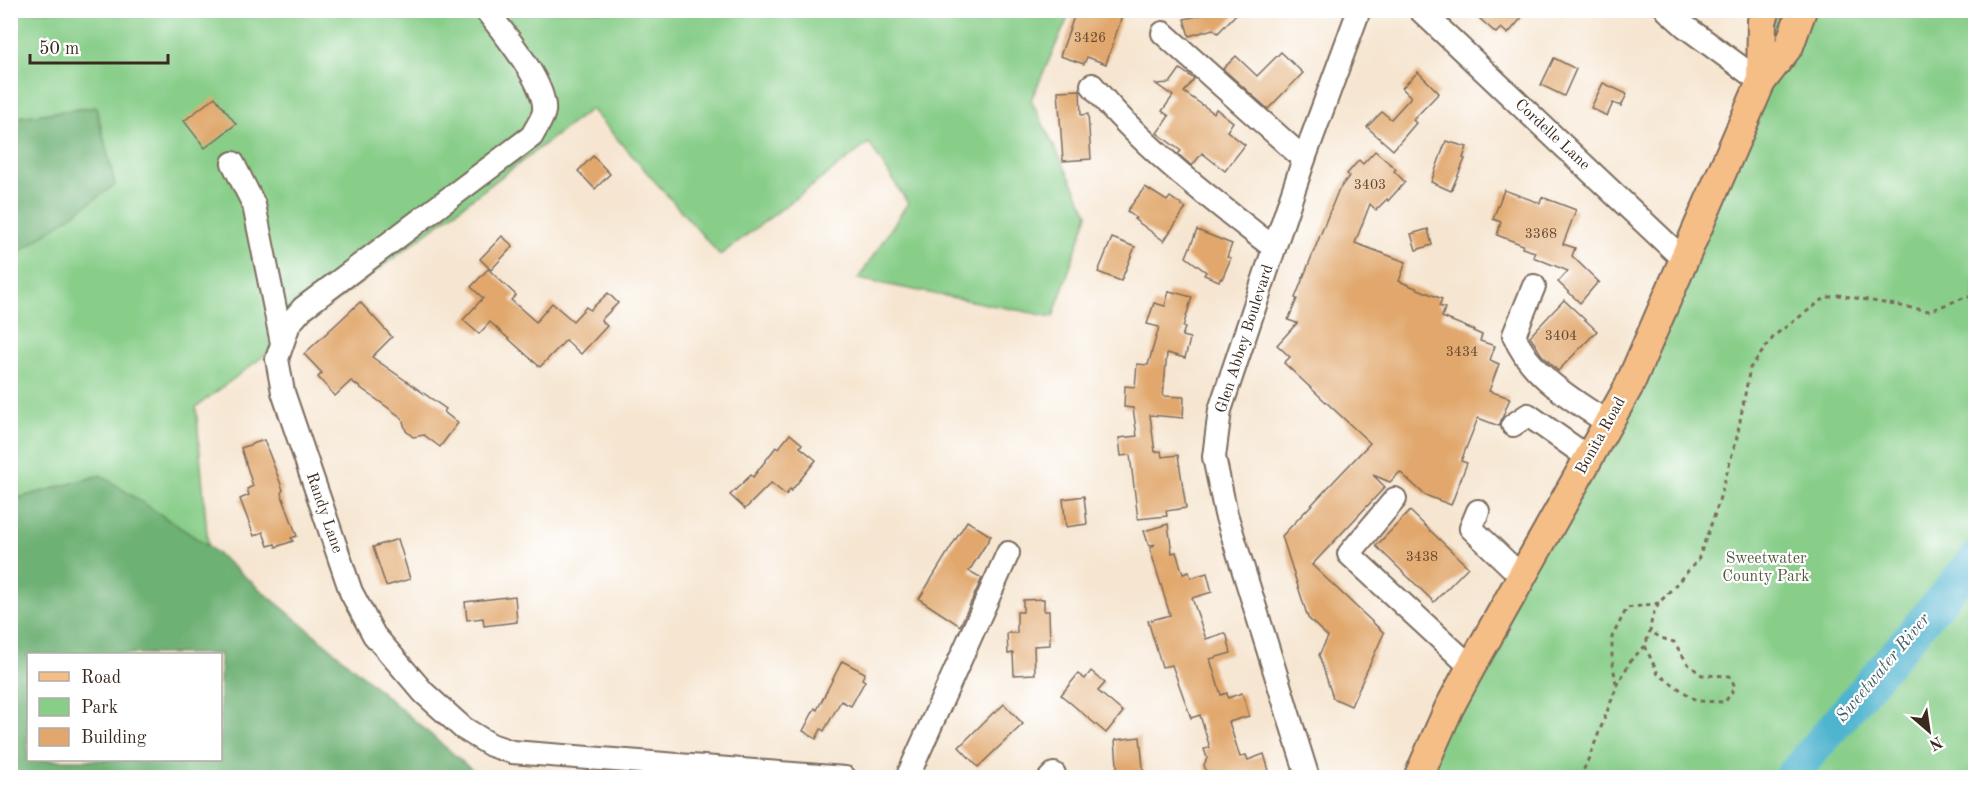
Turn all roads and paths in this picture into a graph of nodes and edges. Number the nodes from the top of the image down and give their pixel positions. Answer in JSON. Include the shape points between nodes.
{"nodes":[{"id":1,"x":486,"y":10,"type":"edge"},
{"id":2,"x":1359,"y":10,"type":"edge"},
{"id":3,"x":1420,"y":10,"type":"edge"},
{"id":4,"x":1667,"y":10,"type":"edge"},
{"id":5,"x":1766,"y":10,"type":"edge"},
{"id":6,"x":1802,"y":10,"type":"edge"},
{"id":7,"x":1163,"y":33,"type":"dead end"},
{"id":8,"x":1761,"y":82,"type":"junction"},
{"id":9,"x":1092,"y":85,"type":"dead end"},
{"id":10,"x":1304,"y":159,"type":"junction"},
{"id":11,"x":233,"y":163,"type":"dead end"},
{"id":12,"x":1274,"y":248,"type":"junction"},
{"id":13,"x":1684,"y":260,"type":"junction"},
{"id":14,"x":1534,"y":286,"type":"dead end"},
{"id":15,"x":1976,"y":297,"type":"edge"},
{"id":16,"x":282,"y":345,"type":"junction"},
{"id":17,"x":1608,"y":423,"type":"junction"},
{"id":18,"x":1513,"y":425,"type":"dead end"},
{"id":19,"x":1589,"y":458,"type":"junction"},
{"id":20,"x":1395,"y":499,"type":"dead end"},
{"id":21,"x":1478,"y":511,"type":"dead end"},
{"id":22,"x":1008,"y":554,"type":"dead end"},
{"id":23,"x":1522,"y":578,"type":"junction"},
{"id":24,"x":1659,"y":603,"type":"junction"},
{"id":25,"x":1650,"y":631,"type":"junction"},
{"id":26,"x":1645,"y":646,"type":"junction"},
{"id":27,"x":1471,"y":667,"type":"junction"},
{"id":28,"x":1617,"y":686,"type":"junction"},
{"id":29,"x":845,"y":777,"type":"edge"},
{"id":30,"x":907,"y":777,"type":"edge"},
{"id":31,"x":1308,"y":777,"type":"edge"},
{"id":32,"x":1418,"y":777,"type":"edge"},
{"id":33,"x":1580,"y":777,"type":"edge"}],
"edges":[{"from":1,"to":16,"type":"street","name":"Randy Lane","via":[[539,87],[544,111],[532,136],[303,308],[289,324]]},
{"from":2,"to":10,"type":"street","name":"Glen Abbey Boulevard"},
{"from":3,"to":13,"type":"street","name":"Cordelle Lane"},
{"from":4,"to":8,"type":"street"},
{"from":5,"to":8,"type":"main road","name":"Bonita Road","via":[[1762,21]]},
{"from":6,"to":8,"type":"main road","name":"Bonita Road","via":[[1789,46]]},
{"from":7,"to":10,"type":"street"},
{"from":8,"to":13,"type":"main road","name":"Bonita Road"},
{"from":9,"to":12,"type":"street","via":[[1112,109],[1197,188]]},
{"from":10,"to":12,"type":"street","name":"Glen Abbey Boulevard"},
{"from":11,"to":16,"type":"street","via":[[254,205]]},
{"from":12,"to":31,"type":"street","name":"Glen Abbey Boulevard","via":[[1220,410],[1214,457],[1226,514]]},
{"from":13,"to":17,"type":"main road","name":"Bonita Road","via":[[1629,386]]},
{"from":14,"to":17,"type":"street","via":[[1514,335],[1519,347],[1532,365],[1567,395]]},
{"from":15,"to":24,"type":"path","via":[[1929,311],[1839,295],[1825,298],[1775,335],[1750,368],[1737,437],[1698,560]]},
{"from":16,"to":29,"type":"street","name":"Randy Lane","via":[[277,359],[282,392],[351,592],[374,635],[424,693],[463,728],[512,752]]},
{"from":17,"to":19,"type":"main road","name":"Bonita Road"},
{"from":18,"to":19,"type":"street","via":[[1528,415]]},
{"from":19,"to":23,"type":"main road","name":"Bonita Road"},
{"from":20,"to":27,"type":"street","via":[[1349,554]]},
{"from":21,"to":23,"type":"street","via":[[1471,528]]},
{"from":22,"to":30,"type":"street"},
{"from":23,"to":27,"type":"main road","name":"Bonita Road"},
{"from":24,"to":25,"type":"path"},
{"from":24,"to":28,"type":"path","via":[[1627,608],[1612,637]]},
{"from":25,"to":26,"type":"path"},
{"from":25,"to":26,"type":"path","via":[[1674,642],[1688,664],[1702,675],[1730,676],[1735,687],[1725,702],[1697,701],[1658,674]]},
{"from":26,"to":28,"type":"path","via":[[1631,660]]},
{"from":27,"to":32,"type":"main road","name":"Bonita Road"},
{"from":28,"to":33,"type":"path"}]}
